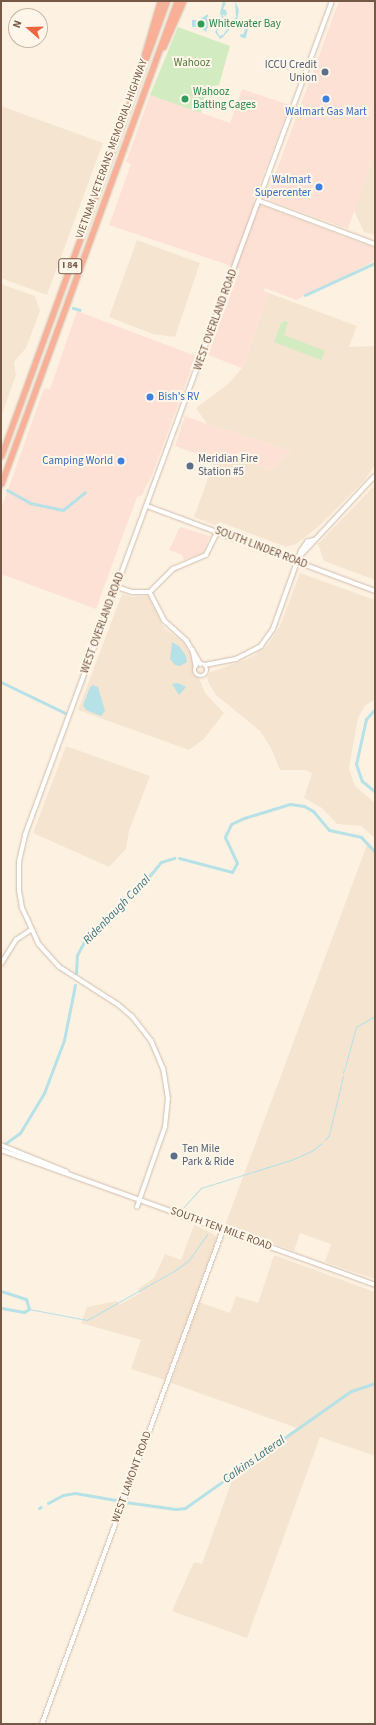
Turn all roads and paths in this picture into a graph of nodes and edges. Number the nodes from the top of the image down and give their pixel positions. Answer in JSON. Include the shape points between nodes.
{"nodes":[{"id":1,"x":160,"y":1,"type":"edge"},
{"id":2,"x":167,"y":1,"type":"edge"},
{"id":3,"x":177,"y":1,"type":"edge"},
{"id":4,"x":183,"y":1,"type":"edge"},
{"id":5,"x":332,"y":1,"type":"edge"},
{"id":6,"x":140,"y":76,"type":"junction"},
{"id":7,"x":142,"y":96,"type":"junction"},
{"id":8,"x":260,"y":201,"type":"junction"},
{"id":9,"x":375,"y":244,"type":"edge"},
{"id":10,"x":1,"y":456,"type":"edge"},
{"id":11,"x":375,"y":476,"type":"edge"},
{"id":12,"x":1,"y":484,"type":"edge"},
{"id":13,"x":147,"y":506,"type":"junction"},
{"id":14,"x":217,"y":532,"type":"junction"},
{"id":15,"x":298,"y":563,"type":"junction"},
{"id":16,"x":117,"y":587,"type":"junction"},
{"id":17,"x":375,"y":591,"type":"edge"},
{"id":18,"x":150,"y":592,"type":"junction"},
{"id":19,"x":193,"y":650,"type":"junction"},
{"id":20,"x":203,"y":665,"type":"junction"},
{"id":21,"x":214,"y":665,"type":"junction"},
{"id":22,"x":196,"y":666,"type":"junction"},
{"id":23,"x":207,"y":671,"type":"junction"},
{"id":24,"x":31,"y":930,"type":"junction"},
{"id":25,"x":1,"y":964,"type":"edge"},
{"id":26,"x":2,"y":1147,"type":"edge"},
{"id":27,"x":140,"y":1198,"type":"junction"},
{"id":28,"x":137,"y":1207,"type":"dead end"},
{"id":29,"x":223,"y":1230,"type":"junction"},
{"id":30,"x":375,"y":1285,"type":"edge"},
{"id":31,"x":42,"y":1724,"type":"edge"}],
"edges":[{"from":1,"to":6,"type":"highway"},
{"from":2,"to":6,"type":"highway","name":"VIETNAM VETERANS MEMORIAL HIGHWAY","number":"I 84"},
{"from":3,"to":7,"type":"highway","name":"VIETNAM VETERANS MEMORIAL HIGHWAY","number":"I 84"},
{"from":4,"to":7,"type":"highway"},
{"from":5,"to":8,"type":"street","name":"WEST OVERLAND ROAD"},
{"from":6,"to":10,"type":"highway","name":"VIETNAM VETERANS MEMORIAL HIGHWAY","number":"I 84"},
{"from":7,"to":12,"type":"highway","name":"VIETNAM VETERANS MEMORIAL HIGHWAY","number":"I 84"},
{"from":8,"to":9,"type":"street"},
{"from":8,"to":13,"type":"street","name":"WEST OVERLAND ROAD"},
{"from":11,"to":15,"type":"street","via":[[313,540],[303,547]]},
{"from":13,"to":14,"type":"street","name":"SOUTH LINDER ROAD"},
{"from":13,"to":16,"type":"street","name":"WEST OVERLAND ROAD"},
{"from":14,"to":15,"type":"street","name":"SOUTH LINDER ROAD"},
{"from":14,"to":18,"type":"street","via":[[206,554],[173,569]]},
{"from":15,"to":17,"type":"street","name":"SOUTH LINDER ROAD"},
{"from":15,"to":21,"type":"street","via":[[276,621],[265,641],[252,652]]},
{"from":16,"to":18,"type":"street","via":[[132,592]]},
{"from":16,"to":24,"type":"street","name":"WEST OVERLAND ROAD","via":[[21,848],[19,891]]},
{"from":18,"to":19,"type":"street","via":[[164,620]]},
{"from":19,"to":20,"type":"street"},
{"from":19,"to":22,"type":"street"},
{"from":20,"to":21,"type":"street"},
{"from":20,"to":22,"type":"street"},
{"from":20,"to":23,"type":"street"},
{"from":21,"to":23,"type":"street"},
{"from":22,"to":23,"type":"street","via":[[195,672],[198,676],[204,676]]},
{"from":24,"to":25,"type":"street","via":[[16,940]]},
{"from":24,"to":27,"type":"street","name":"WEST OVERLAND ROAD","via":[[39,945],[59,967],[132,1017],[158,1055],[166,1083],[167,1114],[162,1141]]},
{"from":26,"to":27,"type":"main road","name":"SOUTH TEN MILE ROAD"},
{"from":27,"to":28,"type":"street","name":"WEST OVERLAND ROAD"},
{"from":27,"to":29,"type":"main road","name":"SOUTH TEN MILE ROAD"},
{"from":29,"to":30,"type":"main road","name":"SOUTH TEN MILE ROAD"},
{"from":29,"to":31,"type":"street","name":"WEST LAMONT ROAD"}]}
